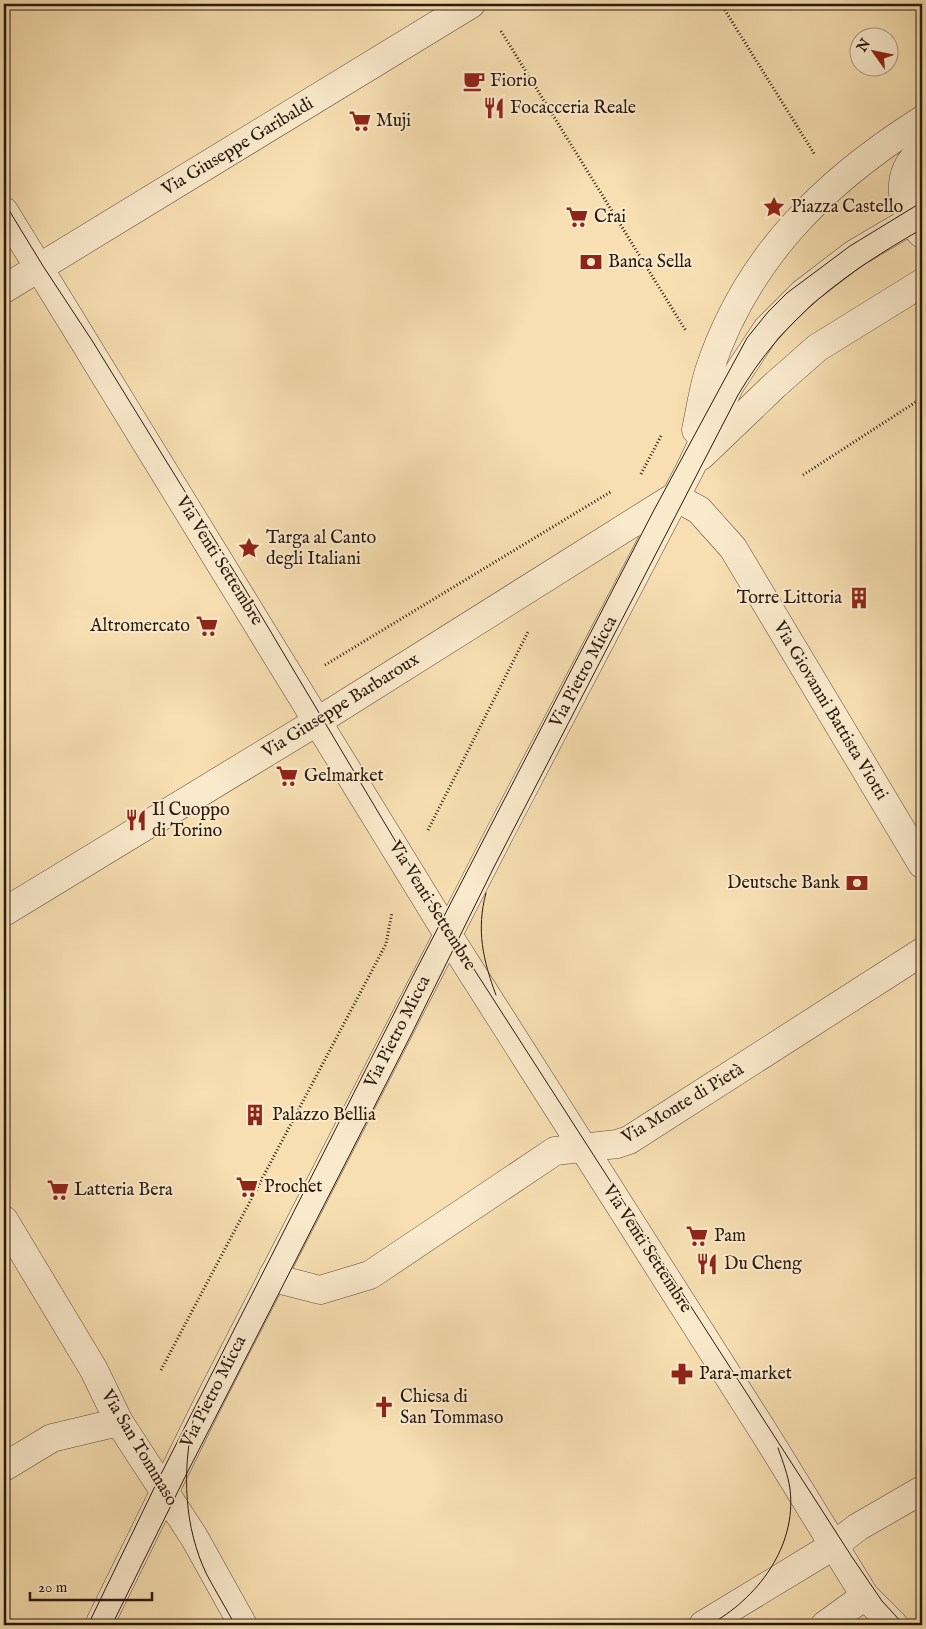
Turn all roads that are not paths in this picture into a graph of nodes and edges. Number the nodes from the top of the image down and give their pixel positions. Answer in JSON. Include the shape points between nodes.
{"nodes":[{"id":1,"x":471,"y":4,"type":"edge"},
{"id":2,"x":922,"y":120,"type":"edge"},
{"id":3,"x":922,"y":151,"type":"edge"},
{"id":4,"x":4,"y":211,"type":"edge"},
{"id":5,"x":919,"y":223,"type":"edge"},
{"id":6,"x":39,"y":268,"type":"junction"},
{"id":7,"x":922,"y":283,"type":"edge"},
{"id":8,"x":4,"y":289,"type":"edge"},
{"id":9,"x":690,"y":469,"type":"junction"},
{"id":10,"x":675,"y":497,"type":"junction"},
{"id":11,"x":318,"y":721,"type":"junction"},
{"id":12,"x":922,"y":864,"type":"edge"},
{"id":13,"x":4,"y":912,"type":"edge"},
{"id":14,"x":448,"y":934,"type":"junction"},
{"id":15,"x":922,"y":952,"type":"edge"},
{"id":16,"x":582,"y":1146,"type":"junction"},
{"id":17,"x":4,"y":1220,"type":"edge"},
{"id":18,"x":273,"y":1275,"type":"junction"},
{"id":19,"x":119,"y":1422,"type":"junction"},
{"id":20,"x":4,"y":1467,"type":"edge"},
{"id":21,"x":165,"y":1490,"type":"junction"},
{"id":22,"x":922,"y":1490,"type":"edge"},
{"id":23,"x":833,"y":1546,"type":"junction"},
{"id":24,"x":865,"y":1596,"type":"junction"},
{"id":25,"x":99,"y":1625,"type":"edge"},
{"id":26,"x":242,"y":1625,"type":"edge"},
{"id":27,"x":703,"y":1625,"type":"edge"},
{"id":28,"x":826,"y":1625,"type":"edge"},
{"id":29,"x":876,"y":1625,"type":"edge"},
{"id":30,"x":894,"y":1625,"type":"edge"}],
"edges":[{"from":1,"to":6,"type":"street","name":"Via Giuseppe Garibaldi"},
{"from":2,"to":9,"type":"street","via":[[861,162],[816,200],[783,236],[752,278],[737,304],[709,371]]},
{"from":3,"to":5,"type":"street","via":[[910,166],[902,191],[903,200]]},
{"from":4,"to":6,"type":"street","name":"Via Venti Settembre"},
{"from":5,"to":9,"type":"street","via":[[832,270],[803,292],[766,328],[730,385]]},
{"from":6,"to":8,"type":"street","name":"Via Giuseppe Garibaldi"},
{"from":6,"to":11,"type":"street","name":"Via Venti Settembre"},
{"from":7,"to":9,"type":"street","via":[[817,348]]},
{"from":9,"to":10,"type":"street","name":"Via Pietro Micca"},
{"from":10,"to":11,"type":"street","name":"Via Giuseppe Barbaroux"},
{"from":10,"to":12,"type":"street","name":"Via Giovanni Battista Viotti","via":[[700,510],[733,548]]},
{"from":10,"to":14,"type":"street","name":"Via Pietro Micca"},
{"from":11,"to":13,"type":"street","name":"Via Giuseppe Barbaroux"},
{"from":11,"to":14,"type":"street","name":"Via Venti Settembre"},
{"from":14,"to":16,"type":"street","name":"Via Venti Settembre"},
{"from":14,"to":18,"type":"street","name":"Via Pietro Micca"},
{"from":15,"to":16,"type":"street","name":"Via Monte di Pietà","via":[[629,1140]]},
{"from":16,"to":18,"type":"street","name":"Via Monte di Pietà","via":[[555,1151],[370,1275],[320,1290]]},
{"from":16,"to":23,"type":"street","name":"Via Venti Settembre"},
{"from":17,"to":19,"type":"street","name":"Via San Tommaso","via":[[94,1370]]},
{"from":18,"to":21,"type":"street","name":"Via Pietro Micca"},
{"from":19,"to":20,"type":"street","via":[[52,1438]]},
{"from":19,"to":21,"type":"street","name":"Via San Tommaso"},
{"from":21,"to":25,"type":"street","name":"Via Pietro Micca"},
{"from":21,"to":26,"type":"street","name":"Via San Tommaso"},
{"from":22,"to":23,"type":"street","via":[[858,1526]]},
{"from":23,"to":24,"type":"street","name":"Via Venti Settembre"},
{"from":23,"to":27,"type":"street"},
{"from":24,"to":28,"type":"street"},
{"from":24,"to":29,"type":"street","name":"Via Venti Settembre"},
{"from":24,"to":30,"type":"street","name":"Via Venti Settembre"}]}
